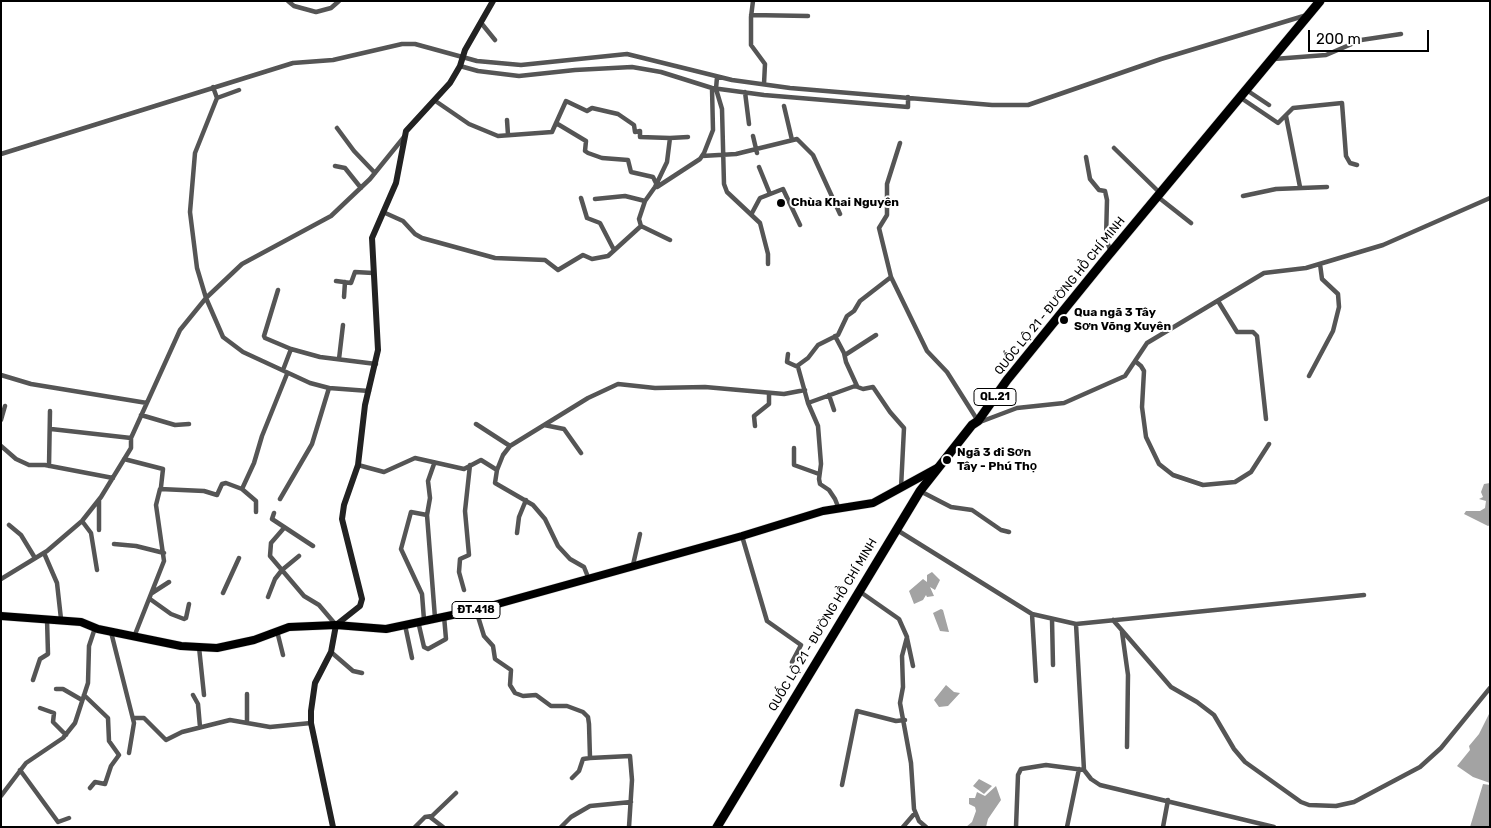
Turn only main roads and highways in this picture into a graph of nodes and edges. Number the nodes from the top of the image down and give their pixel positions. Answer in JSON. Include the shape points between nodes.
{"nodes":[{"id":1,"x":1320,"y":1,"type":"edge"},
{"id":2,"x":937,"y":468,"type":"junction"},
{"id":3,"x":1,"y":616,"type":"edge"},
{"id":4,"x":718,"y":827,"type":"edge"}],
"edges":[{"from":1,"to":2,"type":"highway","name":"QUỐC LỘ 21 - ĐƯỜNG HỒ CHÍ MINH","number":"QL.21"},
{"from":2,"to":3,"type":"main road","number":"ĐT.418","via":[[873,504],[823,511],[476,610],[386,629],[336,625],[289,627],[254,640],[217,648],[134,638],[81,622]]},
{"from":2,"to":4,"type":"highway","name":"QUỐC LỘ 21 - ĐƯỜNG HỒ CHÍ MINH","number":"QL.21","via":[[858,590]]}]}
